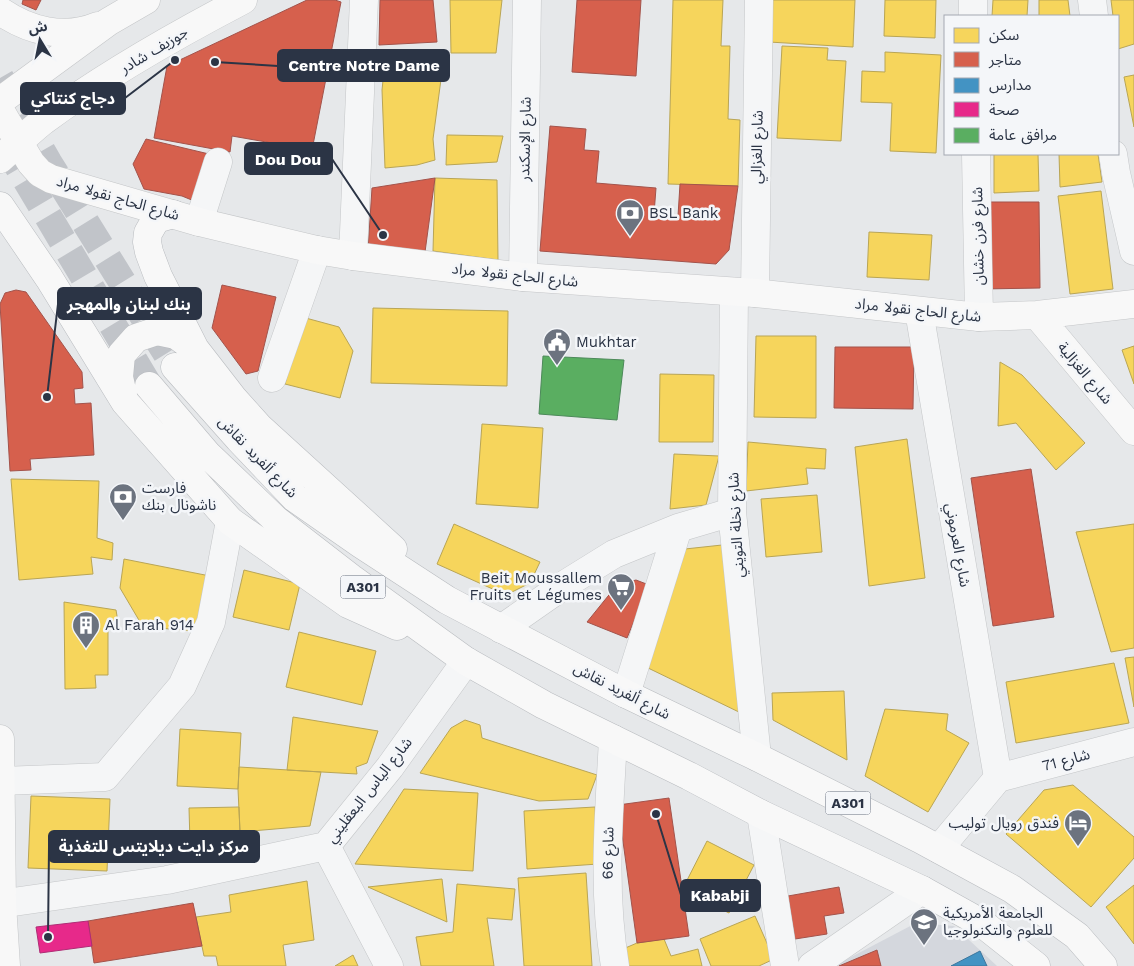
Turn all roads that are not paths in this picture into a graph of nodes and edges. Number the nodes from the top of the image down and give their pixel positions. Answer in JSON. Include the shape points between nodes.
{"nodes":[{"id":1,"x":146,"y":0,"type":"edge"},
{"id":2,"x":243,"y":0,"type":"edge"},
{"id":3,"x":364,"y":0,"type":"edge"},
{"id":4,"x":527,"y":0,"type":"edge"},
{"id":5,"x":759,"y":0,"type":"edge"},
{"id":6,"x":973,"y":0,"type":"edge"},
{"id":7,"x":1092,"y":0,"type":"edge"},
{"id":8,"x":0,"y":11,"type":"edge"},
{"id":9,"x":973,"y":15,"type":"edge"},
{"id":10,"x":1094,"y":15,"type":"edge"},
{"id":11,"x":108,"y":22,"type":"junction"},
{"id":12,"x":0,"y":102,"type":"edge"},
{"id":13,"x":0,"y":110,"type":"edge"},
{"id":14,"x":9,"y":151,"type":"edge"},
{"id":15,"x":976,"y":155,"type":"edge"},
{"id":16,"x":218,"y":162,"type":"dead end"},
{"id":17,"x":1121,"y":165,"type":"edge"},
{"id":18,"x":0,"y":206,"type":"edge"},
{"id":19,"x":172,"y":214,"type":"junction"},
{"id":20,"x":199,"y":222,"type":"junction"},
{"id":21,"x":317,"y":250,"type":"junction"},
{"id":22,"x":1134,"y":251,"type":"edge"},
{"id":23,"x":353,"y":256,"type":"junction"},
{"id":24,"x":523,"y":278,"type":"junction"},
{"id":25,"x":744,"y":293,"type":"junction"},
{"id":26,"x":1134,"y":304,"type":"edge"},
{"id":27,"x":919,"y":311,"type":"junction"},
{"id":28,"x":1037,"y":315,"type":"junction"},
{"id":29,"x":979,"y":318,"type":"junction"},
{"id":30,"x":195,"y":349,"type":"junction"},
{"id":31,"x":176,"y":367,"type":"tunnel mouth"},
{"id":32,"x":272,"y":378,"type":"dead end"},
{"id":33,"x":149,"y":386,"type":"tunnel mouth"},
{"id":34,"x":125,"y":402,"type":"junction"},
{"id":35,"x":1134,"y":431,"type":"edge"},
{"id":36,"x":732,"y":512,"type":"junction"},
{"id":37,"x":230,"y":521,"type":"junction"},
{"id":38,"x":678,"y":528,"type":"junction"},
{"id":39,"x":447,"y":600,"type":"junction"},
{"id":40,"x":501,"y":630,"type":"junction"},
{"id":41,"x":443,"y":644,"type":"junction"},
{"id":42,"x":466,"y":661,"type":"junction"},
{"id":43,"x":626,"y":694,"type":"junction"},
{"id":44,"x":0,"y":739,"type":"edge"},
{"id":45,"x":613,"y":739,"type":"junction"},
{"id":46,"x":1134,"y":742,"type":"edge"},
{"id":47,"x":757,"y":757,"type":"junction"},
{"id":48,"x":998,"y":778,"type":"junction"},
{"id":49,"x":2,"y":781,"type":"junction"},
{"id":50,"x":761,"y":814,"type":"junction"},
{"id":51,"x":326,"y":846,"type":"junction"},
{"id":52,"x":939,"y":849,"type":"junction"},
{"id":53,"x":922,"y":890,"type":"junction"},
{"id":54,"x":1,"y":904,"type":"edge"},
{"id":55,"x":6,"y":966,"type":"edge"},
{"id":56,"x":389,"y":966,"type":"edge"},
{"id":57,"x":615,"y":966,"type":"edge"},
{"id":58,"x":785,"y":966,"type":"edge"},
{"id":59,"x":812,"y":966,"type":"edge"},
{"id":60,"x":1036,"y":966,"type":"edge"},
{"id":61,"x":1103,"y":966,"type":"edge"}],
"edges":[{"from":1,"to":11,"type":"main road"},
{"from":2,"to":14,"type":"main road","name":"جوزيف شادر","via":[[114,74],[42,122]]},
{"from":3,"to":23,"type":"street"},
{"from":4,"to":24,"type":"street","name":"شارع الإسكندر"},
{"from":5,"to":25,"type":"street","name":"شارع الغزالي"},
{"from":6,"to":9,"type":"street"},
{"from":7,"to":10,"type":"street"},
{"from":8,"to":11,"type":"main road","via":[[23,25],[51,33],[90,30]]},
{"from":11,"to":12,"type":"main road"},
{"from":13,"to":14,"type":"main road","name":"شارع الحاج نقولا مراد"},
{"from":14,"to":19,"type":"main road","name":"شارع الحاج نقولا مراد","via":[[51,178]]},
{"from":15,"to":29,"type":"street","name":"شارع فرن خشان"},
{"from":16,"to":20,"type":"street"},
{"from":17,"to":22,"type":"street"},
{"from":18,"to":34,"type":"main road","via":[[49,278]]},
{"from":19,"to":20,"type":"main road","name":"شارع الحاج نقولا مراد"},
{"from":19,"to":30,"type":"main road","via":[[156,220],[147,242],[158,276]]},
{"from":20,"to":21,"type":"main road","name":"شارع الحاج نقولا مراد"},
{"from":21,"to":23,"type":"main road","name":"شارع الحاج نقولا مراد"},
{"from":21,"to":32,"type":"street"},
{"from":23,"to":24,"type":"main road","name":"شارع الحاج نقولا مراد"},
{"from":24,"to":25,"type":"main road","name":"شارع الحاج نقولا مراد"},
{"from":25,"to":27,"type":"main road","name":"شارع الحاج نقولا مراد"},
{"from":25,"to":36,"type":"street","name":"شارع نخلة التويني"},
{"from":26,"to":28,"type":"main road","name":"شارع الحاج نقولا مراد"},
{"from":27,"to":29,"type":"main road","name":"شارع الحاج نقولا مراد"},
{"from":27,"to":48,"type":"street","name":"شارع العرموني"},
{"from":28,"to":29,"type":"main road","name":"شارع الحاج نقولا مراد"},
{"from":28,"to":35,"type":"main road","name":"شارع الغزالية"},
{"from":30,"to":34,"type":"main road","via":[[176,334],[157,331],[136,338],[121,355],[119,377]]},
{"from":30,"to":39,"type":"main road","via":[[259,427]]},
{"from":31,"to":39,"type":"main road","name":"شارع ألفريد نقاش","number":"A301","via":[[238,439],[295,498]]},
{"from":33,"to":41,"type":"main road","name":"شارع ألفريد نقاش","number":"A301","via":[[207,454],[276,520]]},
{"from":34,"to":37,"type":"main road"},
{"from":36,"to":38,"type":"street"},
{"from":36,"to":47,"type":"street","name":"شارع نخلة التويني"},
{"from":37,"to":41,"type":"main road","via":[[348,604]]},
{"from":37,"to":49,"type":"street","via":[[211,622],[182,686],[104,777]]},
{"from":38,"to":40,"type":"street","via":[[614,554]]},
{"from":38,"to":43,"type":"street"},
{"from":39,"to":40,"type":"main road","name":"شارع ألفريد نقاش","number":"A301"},
{"from":40,"to":43,"type":"main road","name":"شارع ألفريد نقاش","number":"A301"},
{"from":41,"to":42,"type":"main road","name":"شارع ألفريد نقاش","number":"A301"},
{"from":42,"to":45,"type":"main road","name":"شارع ألفريد نقاش","number":"A301"},
{"from":42,"to":51,"type":"street","name":"شارع الياس البعقليني","via":[[390,766]]},
{"from":43,"to":47,"type":"main road","name":"شارع ألفريد نقاش","number":"A301"},
{"from":44,"to":49,"type":"main road"},
{"from":45,"to":50,"type":"main road","name":"شارع ألفريد نقاش","number":"A301"},
{"from":45,"to":57,"type":"street","name":"شارع 66","via":[[606,862],[609,931]]},
{"from":46,"to":48,"type":"street","name":"شارع 71"},
{"from":47,"to":52,"type":"main road","name":"شارع ألفريد نقاش","number":"A301"},
{"from":48,"to":52,"type":"street"},
{"from":49,"to":54,"type":"main road"},
{"from":50,"to":53,"type":"main road","name":"شارع ألفريد نقاش","number":"A301"},
{"from":50,"to":58,"type":"street"},
{"from":51,"to":54,"type":"street","name":"شارع الياس البعقليني","via":[[167,880]]},
{"from":51,"to":56,"type":"street"},
{"from":52,"to":61,"type":"main road","name":"شارع ألفريد نقاش","number":"A301","via":[[1012,889],[1077,936]]},
{"from":53,"to":59,"type":"street"},
{"from":53,"to":60,"type":"main road","name":"شارع ألفريد نقاش","number":"A301","via":[[983,924]]},
{"from":54,"to":55,"type":"main road"}]}
